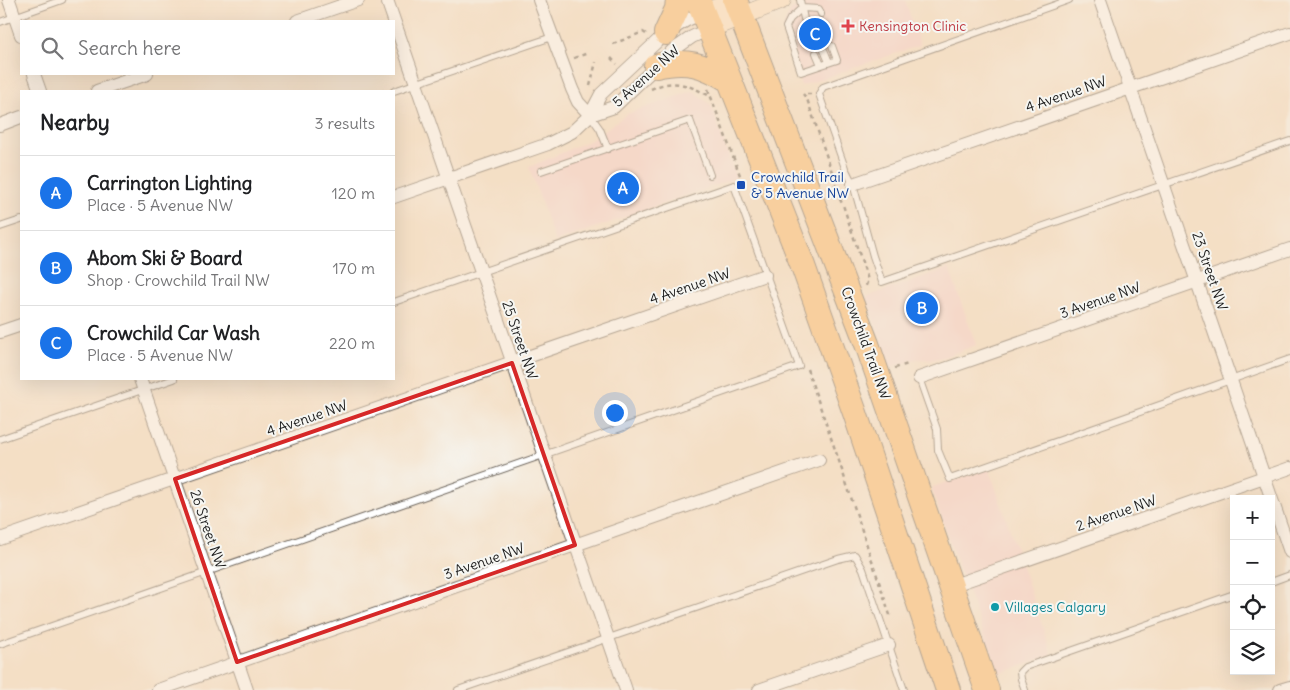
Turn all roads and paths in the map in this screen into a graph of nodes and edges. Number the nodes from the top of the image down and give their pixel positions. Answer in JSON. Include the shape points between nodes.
{"nodes":[{"id":1,"x":9,"y":0,"type":"edge"},
{"id":2,"x":62,"y":0,"type":"edge"},
{"id":3,"x":358,"y":0,"type":"edge"},
{"id":4,"x":387,"y":0,"type":"edge"},
{"id":5,"x":539,"y":0,"type":"edge"},
{"id":6,"x":678,"y":0,"type":"edge"},
{"id":7,"x":782,"y":0,"type":"edge"},
{"id":8,"x":800,"y":0,"type":"edge"},
{"id":9,"x":1069,"y":0,"type":"edge"},
{"id":10,"x":1100,"y":0,"type":"edge"},
{"id":11,"x":737,"y":4,"type":"edge"},
{"id":12,"x":802,"y":8,"type":"junction"},
{"id":13,"x":810,"y":8,"type":"junction"},
{"id":14,"x":704,"y":14,"type":"edge"},
{"id":15,"x":821,"y":14,"type":"dead end"},
{"id":16,"x":813,"y":16,"type":"dead end"},
{"id":17,"x":15,"y":17,"type":"junction"},
{"id":18,"x":804,"y":19,"type":"dead end"},
{"id":19,"x":300,"y":20,"type":"edge"},
{"id":20,"x":394,"y":20,"type":"edge"},
{"id":21,"x":0,"y":22,"type":"edge"},
{"id":22,"x":395,"y":24,"type":"edge"},
{"id":23,"x":20,"y":32,"type":"edge"},
{"id":24,"x":1290,"y":33,"type":"edge"},
{"id":25,"x":657,"y":34,"type":"junction"},
{"id":26,"x":552,"y":37,"type":"junction"},
{"id":27,"x":613,"y":44,"type":"dead end"},
{"id":28,"x":832,"y":46,"type":"dead end"},
{"id":29,"x":824,"y":50,"type":"dead end"},
{"id":30,"x":588,"y":53,"type":"dead end"},
{"id":31,"x":816,"y":53,"type":"dead end"},
{"id":32,"x":611,"y":58,"type":"dead end"},
{"id":33,"x":570,"y":59,"type":"dead end"},
{"id":34,"x":596,"y":62,"type":"dead end"},
{"id":35,"x":829,"y":62,"type":"junction"},
{"id":36,"x":617,"y":65,"type":"dead end"},
{"id":37,"x":821,"y":65,"type":"junction"},
{"id":38,"x":656,"y":66,"type":"junction"},
{"id":39,"x":34,"y":75,"type":"edge"},
{"id":40,"x":144,"y":75,"type":"edge"},
{"id":41,"x":415,"y":84,"type":"junction"},
{"id":42,"x":719,"y":84,"type":"junction"},
{"id":43,"x":590,"y":86,"type":"dead end"},
{"id":44,"x":1130,"y":88,"type":"junction"},
{"id":45,"x":40,"y":90,"type":"edge"},
{"id":46,"x":100,"y":90,"type":"edge"},
{"id":47,"x":650,"y":90,"type":"dead end"},
{"id":48,"x":395,"y":91,"type":"edge"},
{"id":49,"x":803,"y":94,"type":"dead end"},
{"id":50,"x":711,"y":97,"type":"junction"},
{"id":51,"x":590,"y":116,"type":"junction"},
{"id":52,"x":20,"y":117,"type":"edge"},
{"id":53,"x":0,"y":125,"type":"edge"},
{"id":54,"x":1290,"y":141,"type":"edge"},
{"id":55,"x":608,"y":149,"type":"junction"},
{"id":56,"x":541,"y":171,"type":"dead end"},
{"id":57,"x":710,"y":175,"type":"dead end"},
{"id":58,"x":449,"y":178,"type":"junction"},
{"id":59,"x":853,"y":184,"type":"junction"},
{"id":60,"x":744,"y":185,"type":"dead end"},
{"id":61,"x":1164,"y":185,"type":"junction"},
{"id":62,"x":395,"y":197,"type":"edge"},
{"id":63,"x":20,"y":220,"type":"edge"},
{"id":64,"x":0,"y":227,"type":"edge"},
{"id":65,"x":1290,"y":249,"type":"edge"},
{"id":66,"x":480,"y":271,"type":"junction"},
{"id":67,"x":765,"y":275,"type":"junction"},
{"id":68,"x":1197,"y":282,"type":"junction"},
{"id":69,"x":863,"y":294,"type":"dead end"},
{"id":70,"x":395,"y":302,"type":"edge"},
{"id":71,"x":20,"y":325,"type":"edge"},
{"id":72,"x":0,"y":332,"type":"edge"},
{"id":73,"x":1290,"y":359,"type":"edge"},
{"id":74,"x":512,"y":363,"type":"junction"},
{"id":75,"x":805,"y":363,"type":"dead end"},
{"id":76,"x":908,"y":364,"type":"dead end"},
{"id":77,"x":889,"y":370,"type":"dead end"},
{"id":78,"x":919,"y":378,"type":"joint"},
{"id":79,"x":168,"y":380,"type":"edge"},
{"id":80,"x":1232,"y":380,"type":"junction"},
{"id":81,"x":142,"y":384,"type":"edge"},
{"id":82,"x":0,"y":439,"type":"edge"},
{"id":83,"x":544,"y":455,"type":"junction"},
{"id":84,"x":819,"y":460,"type":"dead end"},
{"id":85,"x":1290,"y":468,"type":"edge"},
{"id":86,"x":1264,"y":477,"type":"junction"},
{"id":87,"x":175,"y":479,"type":"junction"},
{"id":88,"x":0,"y":540,"type":"edge"},
{"id":89,"x":575,"y":545,"type":"junction"},
{"id":90,"x":1290,"y":552,"type":"edge"},
{"id":91,"x":206,"y":570,"type":"junction"},
{"id":92,"x":1290,"y":575,"type":"edge"},
{"id":93,"x":1275,"y":581,"type":"edge"},
{"id":94,"x":951,"y":586,"type":"junction"},
{"id":95,"x":1230,"y":595,"type":"edge"},
{"id":96,"x":892,"y":622,"type":"dead end"},
{"id":97,"x":608,"y":639,"type":"junction"},
{"id":98,"x":0,"y":644,"type":"edge"},
{"id":99,"x":888,"y":645,"type":"junction"},
{"id":100,"x":238,"y":662,"type":"junction"},
{"id":101,"x":1290,"y":686,"type":"edge"},
{"id":102,"x":158,"y":690,"type":"edge"},
{"id":103,"x":247,"y":690,"type":"edge"},
{"id":104,"x":458,"y":690,"type":"edge"},
{"id":105,"x":626,"y":690,"type":"edge"},
{"id":106,"x":758,"y":690,"type":"edge"},
{"id":107,"x":904,"y":690,"type":"edge"},
{"id":108,"x":948,"y":690,"type":"edge"},
{"id":109,"x":986,"y":690,"type":"edge"},
{"id":110,"x":1025,"y":690,"type":"edge"},
{"id":111,"x":1280,"y":690,"type":"edge"}],
"edges":[{"from":1,"to":17,"type":"street"},
{"from":2,"to":17,"type":"lane"},
{"from":3,"to":19,"type":"street"},
{"from":4,"to":20,"type":"street","name":"25 Street NW"},
{"from":5,"to":26,"type":"street"},
{"from":6,"to":25,"type":"highway","via":[[677,9]]},
{"from":7,"to":11,"type":"street","name":"5 Avenue NW"},
{"from":8,"to":12,"type":"lane"},
{"from":9,"to":59,"type":"lane","via":[[823,87],[819,94]]},
{"from":10,"to":44,"type":"street","name":"23 Street NW"},
{"from":11,"to":14,"type":"street","name":"5 Avenue NW"},
{"from":11,"to":94,"type":"highway","name":"Crowchild Trail NW","via":[[867,344]]},
{"from":12,"to":13,"type":"lane"},
{"from":12,"to":18,"type":"lane"},
{"from":12,"to":37,"type":"lane","via":[[786,27],[802,72]]},
{"from":13,"to":15,"type":"lane","via":[[819,9]]},
{"from":13,"to":16,"type":"lane"},
{"from":14,"to":25,"type":"street","name":"5 Avenue NW"},
{"from":14,"to":38,"type":"street","name":"5 Avenue NW","via":[[686,41]]},
{"from":14,"to":42,"type":"highway"},
{"from":17,"to":21,"type":"lane"},
{"from":17,"to":23,"type":"street"},
{"from":22,"to":41,"type":"street","name":"25 Street NW"},
{"from":24,"to":44,"type":"street","name":"4 Avenue NW"},
{"from":25,"to":27,"type":"path","via":[[643,32]]},
{"from":25,"to":51,"type":"street","name":"5 Avenue NW","via":[[601,94]]},
{"from":26,"to":41,"type":"lane"},
{"from":26,"to":51,"type":"street","via":[[578,102]]},
{"from":28,"to":35,"type":"lane","via":[[837,60]]},
{"from":29,"to":35,"type":"lane"},
{"from":30,"to":33,"type":"path"},
{"from":31,"to":37,"type":"lane"},
{"from":32,"to":36,"type":"path"},
{"from":34,"to":43,"type":"path"},
{"from":35,"to":37,"type":"lane"},
{"from":38,"to":42,"type":"highway","via":[[673,62],[701,65]]},
{"from":38,"to":51,"type":"street","name":"5 Avenue NW","via":[[614,107]]},
{"from":39,"to":45,"type":"street"},
{"from":40,"to":46,"type":"street"},
{"from":41,"to":48,"type":"lane"},
{"from":41,"to":58,"type":"street","name":"25 Street NW"},
{"from":42,"to":50,"type":"path"},
{"from":42,"to":108,"type":"highway","via":[[802,266],[852,403]]},
{"from":44,"to":59,"type":"street","name":"4 Avenue NW"},
{"from":44,"to":61,"type":"street","name":"23 Street NW"},
{"from":47,"to":50,"type":"path","via":[[670,83],[680,84]]},
{"from":49,"to":69,"type":"path","via":[[868,280]]},
{"from":50,"to":60,"type":"path"},
{"from":51,"to":55,"type":"lane","via":[[600,129]]},
{"from":51,"to":58,"type":"street","name":"5 Avenue NW","via":[[572,132],[548,144]]},
{"from":52,"to":53,"type":"street"},
{"from":54,"to":61,"type":"lane"},
{"from":55,"to":56,"type":"lane"},
{"from":55,"to":57,"type":"lane","via":[[690,120]]},
{"from":58,"to":62,"type":"street","name":"5 Avenue NW"},
{"from":58,"to":66,"type":"street","name":"25 Street NW"},
{"from":59,"to":61,"type":"lane","via":[[882,282]]},
{"from":61,"to":68,"type":"street","name":"23 Street NW"},
{"from":63,"to":64,"type":"lane"},
{"from":65,"to":68,"type":"street","name":"3 Avenue NW"},
{"from":66,"to":67,"type":"lane","via":[[734,186]]},
{"from":66,"to":70,"type":"lane"},
{"from":66,"to":74,"type":"street","name":"25 Street NW"},
{"from":67,"to":74,"type":"street","name":"4 Avenue NW"},
{"from":67,"to":83,"type":"lane","via":[[799,366]]},
{"from":68,"to":78,"type":"street","name":"3 Avenue NW"},
{"from":68,"to":80,"type":"street","name":"23 Street NW"},
{"from":71,"to":72,"type":"street"},
{"from":73,"to":80,"type":"lane"},
{"from":74,"to":83,"type":"street","name":"25 Street NW"},
{"from":74,"to":87,"type":"street","name":"4 Avenue NW"},
{"from":75,"to":96,"type":"path"},
{"from":76,"to":77,"type":"path"},
{"from":78,"to":80,"type":"lane","via":[[937,429],[938,450],[950,479]]},
{"from":79,"to":81,"type":"lane"},
{"from":80,"to":86,"type":"street","name":"23 Street NW"},
{"from":81,"to":82,"type":"lane"},
{"from":81,"to":87,"type":"street","name":"26 Street NW"},
{"from":83,"to":89,"type":"street","name":"25 Street NW"},
{"from":83,"to":91,"type":"lane"},
{"from":84,"to":89,"type":"street","name":"3 Avenue NW"},
{"from":85,"to":86,"type":"street","name":"2 Avenue NW"},
{"from":86,"to":90,"type":"street","name":"23 Street NW"},
{"from":86,"to":94,"type":"street","name":"2 Avenue NW"},
{"from":87,"to":88,"type":"street","name":"4 Avenue NW"},
{"from":87,"to":91,"type":"street","name":"26 Street NW"},
{"from":89,"to":97,"type":"street","name":"25 Street NW"},
{"from":89,"to":100,"type":"street","name":"3 Avenue NW"},
{"from":91,"to":98,"type":"lane"},
{"from":91,"to":100,"type":"street","name":"26 Street NW"},
{"from":92,"to":93,"type":"lane"},
{"from":94,"to":109,"type":"highway","name":"Crowchild Trail NW"},
{"from":95,"to":110,"type":"lane","via":[[1025,667],[1020,672]]},
{"from":97,"to":99,"type":"lane","via":[[855,555]]},
{"from":97,"to":104,"type":"lane"},
{"from":97,"to":105,"type":"street","name":"25 Street NW"},
{"from":99,"to":106,"type":"street"},
{"from":99,"to":107,"type":"lane"},
{"from":100,"to":102,"type":"street","name":"3 Avenue NW"},
{"from":100,"to":103,"type":"street","name":"26 Street NW"},
{"from":101,"to":111,"type":"street"}]}
